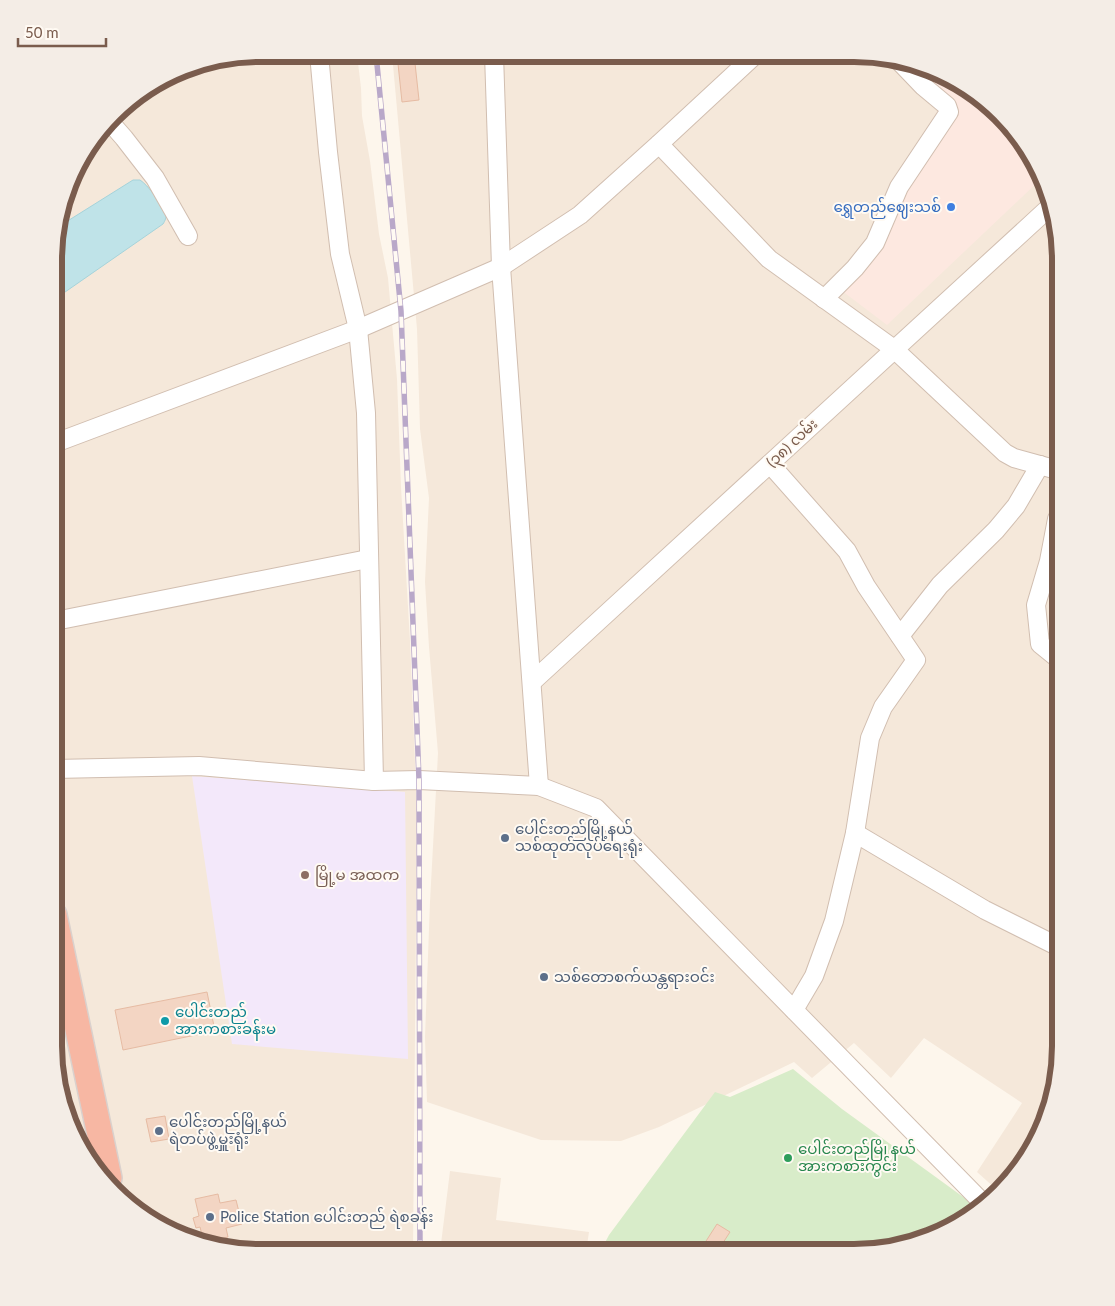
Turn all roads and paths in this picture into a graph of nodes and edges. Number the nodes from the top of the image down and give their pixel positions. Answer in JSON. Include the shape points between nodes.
{"nodes":[{"id":1,"x":320,"y":62,"type":"edge"},
{"id":2,"x":494,"y":62,"type":"edge"},
{"id":3,"x":747,"y":62,"type":"edge"},
{"id":4,"x":907,"y":69,"type":"edge"},
{"id":5,"x":114,"y":127,"type":"edge"},
{"id":6,"x":659,"y":144,"type":"junction"},
{"id":7,"x":1046,"y":210,"type":"edge"},
{"id":8,"x":188,"y":236,"type":"dead end"},
{"id":9,"x":501,"y":267,"type":"junction"},
{"id":10,"x":824,"y":299,"type":"junction"},
{"id":11,"x":358,"y":329,"type":"junction"},
{"id":12,"x":894,"y":349,"type":"junction"},
{"id":13,"x":62,"y":439,"type":"edge"},
{"id":14,"x":770,"y":464,"type":"junction"},
{"id":15,"x":1040,"y":465,"type":"junction"},
{"id":16,"x":1052,"y":468,"type":"edge"},
{"id":17,"x":1052,"y":545,"type":"edge"},
{"id":18,"x":368,"y":559,"type":"junction"},
{"id":19,"x":62,"y":620,"type":"edge"},
{"id":20,"x":900,"y":636,"type":"junction"},
{"id":21,"x":1052,"y":654,"type":"edge"},
{"id":22,"x":532,"y":682,"type":"junction"},
{"id":23,"x":62,"y":769,"type":"edge"},
{"id":24,"x":374,"y":781,"type":"junction"},
{"id":25,"x":539,"y":786,"type":"junction"},
{"id":26,"x":855,"y":833,"type":"junction"},
{"id":27,"x":1052,"y":944,"type":"edge"},
{"id":28,"x":62,"y":953,"type":"edge"},
{"id":29,"x":794,"y":1010,"type":"junction"},
{"id":30,"x":108,"y":1171,"type":"edge"},
{"id":31,"x":979,"y":1199,"type":"edge"}],
"edges":[{"from":1,"to":11,"type":"street","via":[[340,254]]},
{"from":2,"to":9,"type":"street"},
{"from":3,"to":6,"type":"street"},
{"from":4,"to":10,"type":"street","via":[[946,106],[948,112],[899,187],[875,243]]},
{"from":5,"to":8,"type":"street","via":[[155,178]]},
{"from":6,"to":9,"type":"street","via":[[580,215]]},
{"from":6,"to":10,"type":"street","via":[[769,260]]},
{"from":7,"to":12,"type":"street","name":"(၃၈) လမ်း"},
{"from":9,"to":11,"type":"street"},
{"from":9,"to":22,"type":"street"},
{"from":10,"to":12,"type":"street"},
{"from":11,"to":13,"type":"street"},
{"from":11,"to":18,"type":"street","via":[[366,413]]},
{"from":12,"to":14,"type":"street","name":"(၃၈) လမ်း"},
{"from":12,"to":15,"type":"street","via":[[1005,453]]},
{"from":14,"to":20,"type":"street","via":[[847,551]]},
{"from":14,"to":22,"type":"street","name":"(၃၈) လမ်း"},
{"from":15,"to":16,"type":"street"},
{"from":15,"to":20,"type":"street","via":[[1016,506],[940,585]]},
{"from":17,"to":21,"type":"street","via":[[1036,605],[1040,644]]},
{"from":18,"to":19,"type":"street"},
{"from":18,"to":24,"type":"street"},
{"from":20,"to":26,"type":"street","via":[[916,660],[883,707],[870,738]]},
{"from":22,"to":25,"type":"street"},
{"from":23,"to":24,"type":"street","via":[[199,766]]},
{"from":24,"to":25,"type":"street"},
{"from":25,"to":29,"type":"street","via":[[596,808]]},
{"from":26,"to":27,"type":"street","via":[[985,910]]},
{"from":26,"to":29,"type":"street","via":[[834,921],[814,976]]},
{"from":28,"to":30,"type":"highway"},
{"from":29,"to":31,"type":"street"}]}
